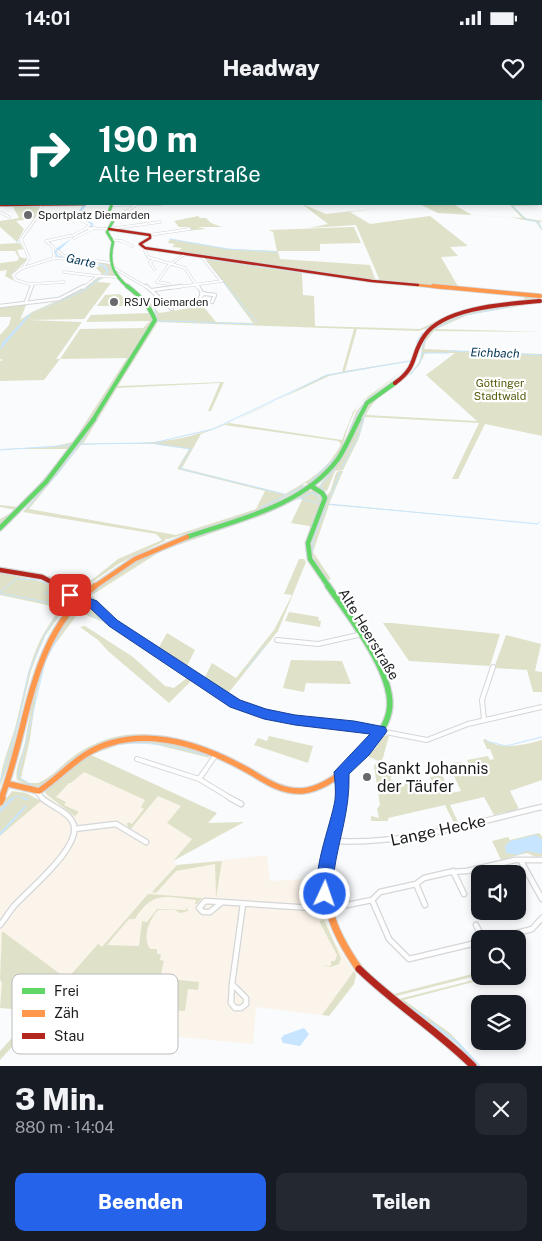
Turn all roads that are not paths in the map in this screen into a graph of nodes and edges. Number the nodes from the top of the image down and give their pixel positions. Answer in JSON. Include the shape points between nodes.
{"nodes":[{"id":1,"x":0,"y":205,"type":"edge"},
{"id":2,"x":62,"y":205,"type":"edge"},
{"id":3,"x":112,"y":205,"type":"edge"},
{"id":4,"x":135,"y":205,"type":"edge"},
{"id":5,"x":40,"y":206,"type":"junction"},
{"id":6,"x":0,"y":212,"type":"edge"},
{"id":7,"x":9,"y":217,"type":"dead end"},
{"id":8,"x":38,"y":218,"type":"junction"},
{"id":9,"x":113,"y":220,"type":"junction"},
{"id":10,"x":160,"y":222,"type":"dead end"},
{"id":11,"x":96,"y":224,"type":"dead end"},
{"id":12,"x":88,"y":228,"type":"junction"},
{"id":13,"x":94,"y":228,"type":"junction"},
{"id":14,"x":109,"y":229,"type":"junction"},
{"id":15,"x":190,"y":229,"type":"dead end"},
{"id":16,"x":149,"y":235,"type":"junction"},
{"id":17,"x":74,"y":238,"type":"dead end"},
{"id":18,"x":112,"y":240,"type":"junction"},
{"id":19,"x":132,"y":246,"type":"dead end"},
{"id":20,"x":143,"y":247,"type":"junction"},
{"id":21,"x":58,"y":252,"type":"dead end"},
{"id":22,"x":185,"y":254,"type":"junction"},
{"id":23,"x":54,"y":258,"type":"junction"},
{"id":24,"x":203,"y":258,"type":"junction"},
{"id":25,"x":68,"y":259,"type":"dead end"},
{"id":26,"x":154,"y":259,"type":"junction"},
{"id":27,"x":171,"y":263,"type":"junction"},
{"id":28,"x":110,"y":264,"type":"junction"},
{"id":29,"x":20,"y":269,"type":"junction"},
{"id":30,"x":154,"y":269,"type":"dead end"},
{"id":31,"x":64,"y":272,"type":"dead end"},
{"id":32,"x":99,"y":276,"type":"junction"},
{"id":33,"x":118,"y":277,"type":"junction"},
{"id":34,"x":64,"y":282,"type":"dead end"},
{"id":35,"x":30,"y":284,"type":"junction"},
{"id":36,"x":169,"y":284,"type":"dead end"},
{"id":37,"x":197,"y":285,"type":"junction"},
{"id":38,"x":152,"y":290,"type":"junction"},
{"id":39,"x":202,"y":294,"type":"junction"},
{"id":40,"x":538,"y":299,"type":"edge"},
{"id":41,"x":197,"y":302,"type":"dead end"},
{"id":42,"x":212,"y":302,"type":"dead end"},
{"id":43,"x":25,"y":303,"type":"junction"},
{"id":44,"x":0,"y":306,"type":"edge"},
{"id":45,"x":172,"y":309,"type":"dead end"},
{"id":46,"x":311,"y":486,"type":"junction"},
{"id":47,"x":0,"y":528,"type":"edge"},
{"id":48,"x":0,"y":570,"type":"edge"},
{"id":49,"x":81,"y":598,"type":"junction"},
{"id":50,"x":358,"y":635,"type":"junction"},
{"id":51,"x":277,"y":640,"type":"dead end"},
{"id":52,"x":493,"y":666,"type":"dead end"},
{"id":53,"x":542,"y":707,"type":"edge"},
{"id":54,"x":484,"y":720,"type":"junction"},
{"id":55,"x":380,"y":731,"type":"junction"},
{"id":56,"x":216,"y":756,"type":"junction"},
{"id":57,"x":137,"y":759,"type":"dead end"},
{"id":58,"x":342,"y":772,"type":"junction"},
{"id":59,"x":199,"y":779,"type":"junction"},
{"id":60,"x":328,"y":781,"type":"junction"},
{"id":61,"x":9,"y":784,"type":"junction"},
{"id":62,"x":343,"y":789,"type":"junction"},
{"id":63,"x":37,"y":791,"type":"junction"},
{"id":64,"x":0,"y":802,"type":"edge"},
{"id":65,"x":241,"y":804,"type":"dead end"},
{"id":66,"x":542,"y":807,"type":"edge"},
{"id":67,"x":74,"y":829,"type":"junction"},
{"id":68,"x":333,"y":841,"type":"junction"},
{"id":69,"x":146,"y":842,"type":"dead end"},
{"id":70,"x":542,"y":860,"type":"edge"},
{"id":71,"x":521,"y":861,"type":"junction"},
{"id":72,"x":453,"y":871,"type":"junction"},
{"id":73,"x":416,"y":884,"type":"junction"},
{"id":74,"x":464,"y":894,"type":"dead end"},
{"id":75,"x":542,"y":899,"type":"edge"},
{"id":76,"x":372,"y":900,"type":"junction"},
{"id":77,"x":222,"y":902,"type":"junction"},
{"id":78,"x":243,"y":904,"type":"junction"},
{"id":79,"x":424,"y":905,"type":"dead end"},
{"id":80,"x":327,"y":909,"type":"junction"},
{"id":81,"x":542,"y":918,"type":"edge"},
{"id":82,"x":0,"y":925,"type":"edge"},
{"id":83,"x":476,"y":925,"type":"dead end"},
{"id":84,"x":478,"y":930,"type":"edge"},
{"id":85,"x":526,"y":931,"type":"edge"},
{"id":86,"x":471,"y":945,"type":"edge"},
{"id":87,"x":232,"y":984,"type":"junction"},
{"id":88,"x":473,"y":1066,"type":"edge"}],
"edges":[{"from":1,"to":5,"type":"street"},
{"from":2,"to":5,"type":"street"},
{"from":3,"to":9,"type":"street","via":[[109,212]]},
{"from":4,"to":9,"type":"street"},
{"from":5,"to":8,"type":"street"},
{"from":6,"to":7,"type":"street"},
{"from":8,"to":12,"type":"street","via":[[73,216],[90,224]]},
{"from":8,"to":29,"type":"street","via":[[20,239],[29,258]]},
{"from":9,"to":14,"type":"street"},
{"from":10,"to":14,"type":"street"},
{"from":11,"to":13,"type":"street"},
{"from":12,"to":13,"type":"street"},
{"from":12,"to":23,"type":"street","via":[[75,235],[46,240],[53,248]]},
{"from":13,"to":14,"type":"street"},
{"from":13,"to":17,"type":"street"},
{"from":14,"to":16,"type":"street"},
{"from":14,"to":18,"type":"street"},
{"from":15,"to":16,"type":"street"},
{"from":16,"to":20,"type":"street","via":[[150,238],[140,244]]},
{"from":18,"to":19,"type":"street"},
{"from":18,"to":28,"type":"street"},
{"from":20,"to":22,"type":"street"},
{"from":20,"to":26,"type":"street"},
{"from":21,"to":28,"type":"street"},
{"from":22,"to":24,"type":"street"},
{"from":22,"to":27,"type":"street"},
{"from":23,"to":25,"type":"street"},
{"from":23,"to":29,"type":"street"},
{"from":24,"to":37,"type":"street","via":[[222,281]]},
{"from":24,"to":40,"type":"street","via":[[378,282],[524,294]]},
{"from":26,"to":27,"type":"street"},
{"from":26,"to":30,"type":"street","via":[[150,262]]},
{"from":27,"to":36,"type":"street","via":[[157,282]]},
{"from":27,"to":37,"type":"street","via":[[185,268]]},
{"from":28,"to":33,"type":"street"},
{"from":28,"to":38,"type":"street"},
{"from":29,"to":35,"type":"street","via":[[14,278]]},
{"from":31,"to":32,"type":"street"},
{"from":32,"to":33,"type":"street"},
{"from":32,"to":43,"type":"street","via":[[59,299]]},
{"from":33,"to":47,"type":"street","via":[[153,309],[155,318],[75,448],[28,505]]},
{"from":34,"to":35,"type":"street"},
{"from":35,"to":43,"type":"street","via":[[33,286]]},
{"from":37,"to":38,"type":"street"},
{"from":37,"to":39,"type":"street"},
{"from":38,"to":45,"type":"street"},
{"from":39,"to":41,"type":"street"},
{"from":39,"to":42,"type":"street","via":[[215,295]]},
{"from":40,"to":46,"type":"street","via":[[463,314],[433,327],[422,341],[414,367],[367,402],[336,463]]},
{"from":43,"to":44,"type":"street"},
{"from":46,"to":49,"type":"street","via":[[270,509],[150,550],[115,570]]},
{"from":46,"to":50,"type":"street","name":"Alte Heerstraße","via":[[322,492],[325,498],[308,544],[310,559]]},
{"from":48,"to":49,"type":"street","via":[[48,579],[70,595]]},
{"from":49,"to":55,"type":"street","via":[[93,604],[118,627],[235,703],[264,714],[295,720]]},
{"from":49,"to":61,"type":"street","via":[[59,624],[42,654]]},
{"from":50,"to":51,"type":"street","via":[[322,645]]},
{"from":50,"to":55,"type":"street","name":"Alte Heerstraße","via":[[389,690],[389,713]]},
{"from":52,"to":54,"type":"street","via":[[482,700]]},
{"from":53,"to":54,"type":"street"},
{"from":54,"to":55,"type":"street","via":[[427,740]]},
{"from":55,"to":58,"type":"street","name":"Alte Heerstraße"},
{"from":56,"to":59,"type":"street"},
{"from":56,"to":60,"type":"street","name":"Alte Heerstraße","via":[[284,790],[300,791]]},
{"from":56,"to":63,"type":"street","name":"Alte Heerstraße","via":[[166,740],[123,740],[87,752]]},
{"from":57,"to":59,"type":"street"},
{"from":58,"to":60,"type":"street","name":"Alte Heerstraße"},
{"from":58,"to":62,"type":"street"},
{"from":59,"to":65,"type":"street"},
{"from":60,"to":62,"type":"street"},
{"from":61,"to":63,"type":"street"},
{"from":61,"to":64,"type":"street"},
{"from":62,"to":68,"type":"street"},
{"from":63,"to":67,"type":"street","via":[[69,815]]},
{"from":66,"to":68,"type":"street","name":"Lange Hecke","via":[[396,840],[365,843]]},
{"from":67,"to":69,"type":"street","via":[[116,824]]},
{"from":67,"to":82,"type":"street","via":[[66,852],[11,909]]},
{"from":68,"to":80,"type":"street","via":[[326,873]]},
{"from":70,"to":71,"type":"street"},
{"from":71,"to":72,"type":"street"},
{"from":71,"to":75,"type":"street"},
{"from":72,"to":73,"type":"street","via":[[424,878]]},
{"from":72,"to":74,"type":"street"},
{"from":73,"to":76,"type":"street","via":[[380,892]]},
{"from":73,"to":79,"type":"street"},
{"from":76,"to":80,"type":"street"},
{"from":76,"to":86,"type":"street","via":[[384,932],[409,959]]},
{"from":77,"to":77,"type":"street","via":[[204,901],[199,908],[207,913]]},
{"from":77,"to":78,"type":"street"},
{"from":78,"to":80,"type":"street"},
{"from":78,"to":87,"type":"street"},
{"from":80,"to":88,"type":"street","via":[[333,930],[361,973],[383,993],[447,1038]]},
{"from":81,"to":85,"type":"street"},
{"from":83,"to":84,"type":"street"},
{"from":87,"to":87,"type":"street","via":[[231,1003],[235,1008],[241,1008],[246,1004],[246,998]]}]}
